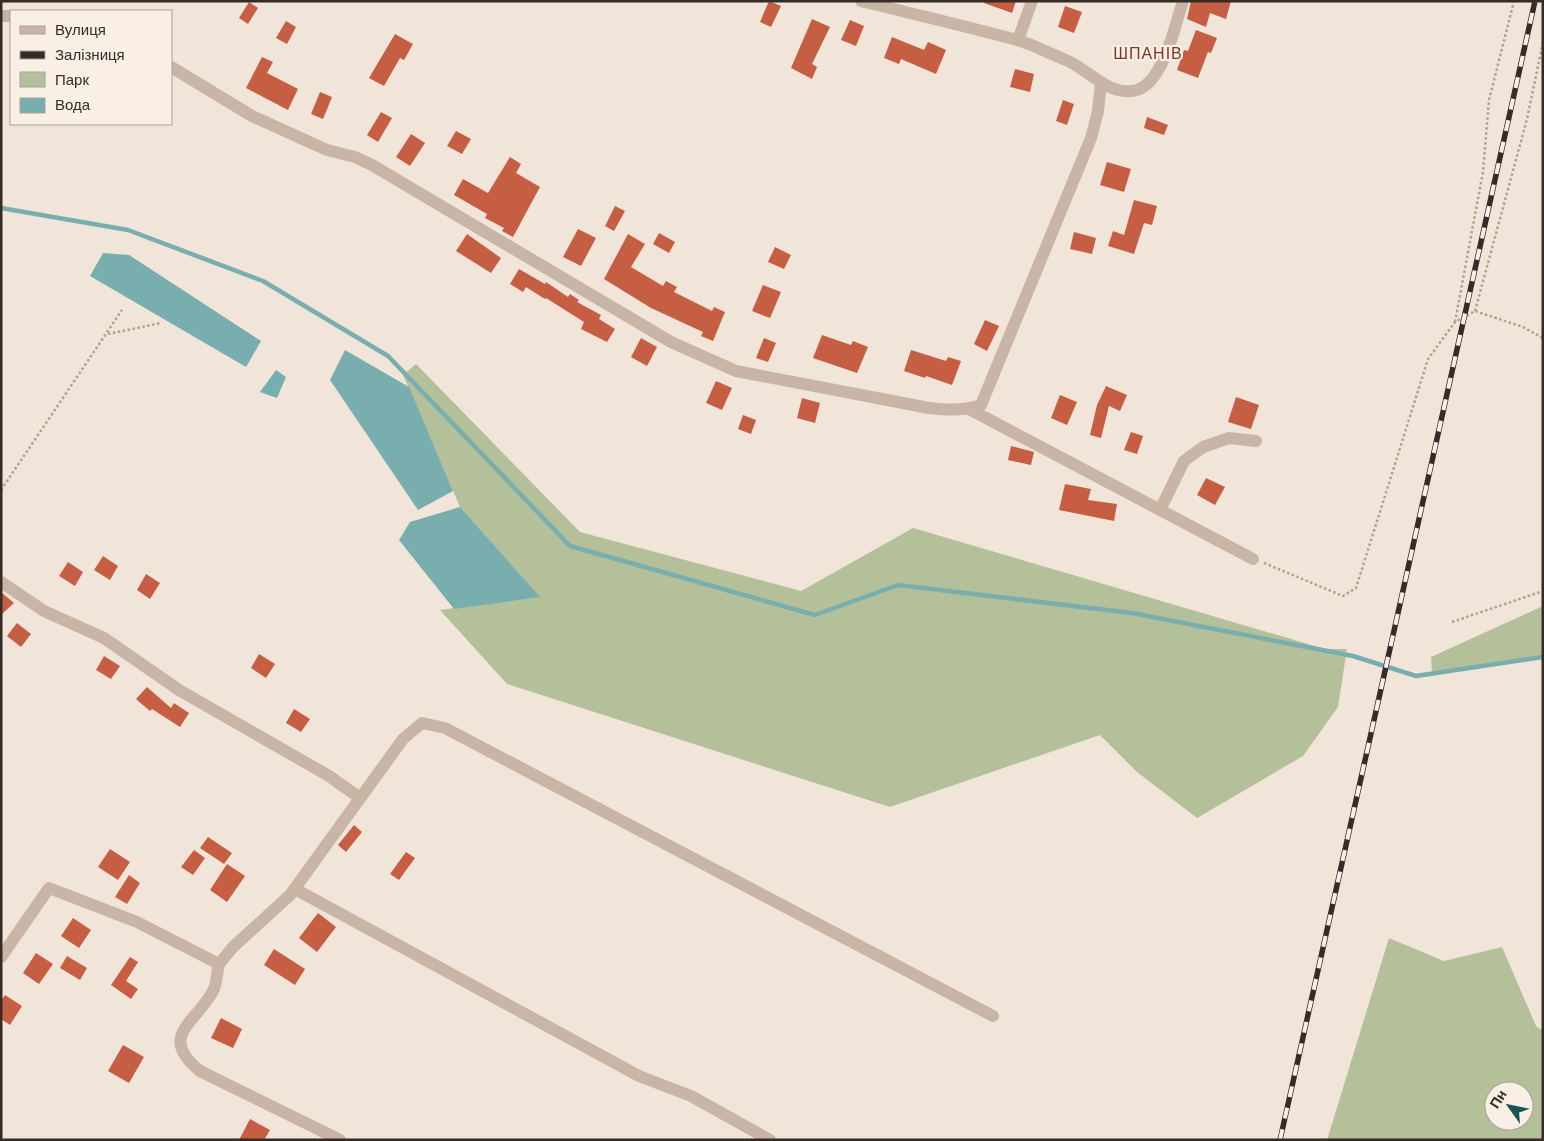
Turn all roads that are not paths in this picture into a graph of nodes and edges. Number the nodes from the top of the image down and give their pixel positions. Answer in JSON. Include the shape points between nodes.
{"nodes":[{"id":1,"x":861,"y":1,"type":"edge"},
{"id":2,"x":1032,"y":1,"type":"edge"},
{"id":3,"x":1183,"y":1,"type":"edge"},
{"id":4,"x":1018,"y":40,"type":"junction"},
{"id":5,"x":172,"y":68,"type":"edge"},
{"id":6,"x":1101,"y":83,"type":"junction"},
{"id":7,"x":969,"y":409,"type":"junction"},
{"id":8,"x":1256,"y":441,"type":"dead end"},
{"id":9,"x":1160,"y":510,"type":"junction"},
{"id":10,"x":1253,"y":559,"type":"road end"},
{"id":11,"x":1,"y":582,"type":"edge"},
{"id":12,"x":360,"y":798,"type":"junction"},
{"id":13,"x":294,"y":889,"type":"junction"},
{"id":14,"x":1,"y":957,"type":"edge"},
{"id":15,"x":219,"y":964,"type":"junction"},
{"id":16,"x":994,"y":1016,"type":"dead end"},
{"id":17,"x":340,"y":1140,"type":"edge"},
{"id":18,"x":770,"y":1140,"type":"edge"}],
"edges":[{"from":1,"to":4,"type":"street"},
{"from":2,"to":4,"type":"street"},
{"from":3,"to":6,"type":"street","via":[[1162,63],[1151,81],[1135,91],[1110,88]]},
{"from":4,"to":6,"type":"street","via":[[1069,61]]},
{"from":5,"to":7,"type":"street","via":[[252,116],[327,150],[372,165],[671,342],[736,371],[929,408]]},
{"from":6,"to":7,"type":"street","via":[[1091,138],[982,405]]},
{"from":7,"to":9,"type":"street"},
{"from":8,"to":9,"type":"street","via":[[1229,438],[1204,447],[1184,461]]},
{"from":9,"to":10,"type":"street"},
{"from":11,"to":12,"type":"street","via":[[44,611],[111,643],[179,690],[329,776]]},
{"from":12,"to":13,"type":"street"},
{"from":12,"to":16,"type":"street","via":[[412,730],[422,723],[445,728]]},
{"from":13,"to":15,"type":"street"},
{"from":13,"to":18,"type":"street","via":[[639,1076],[690,1096]]},
{"from":14,"to":15,"type":"street","via":[[49,888],[137,922]]},
{"from":15,"to":17,"type":"street","via":[[214,990],[182,1032],[183,1056],[200,1071]]}]}
